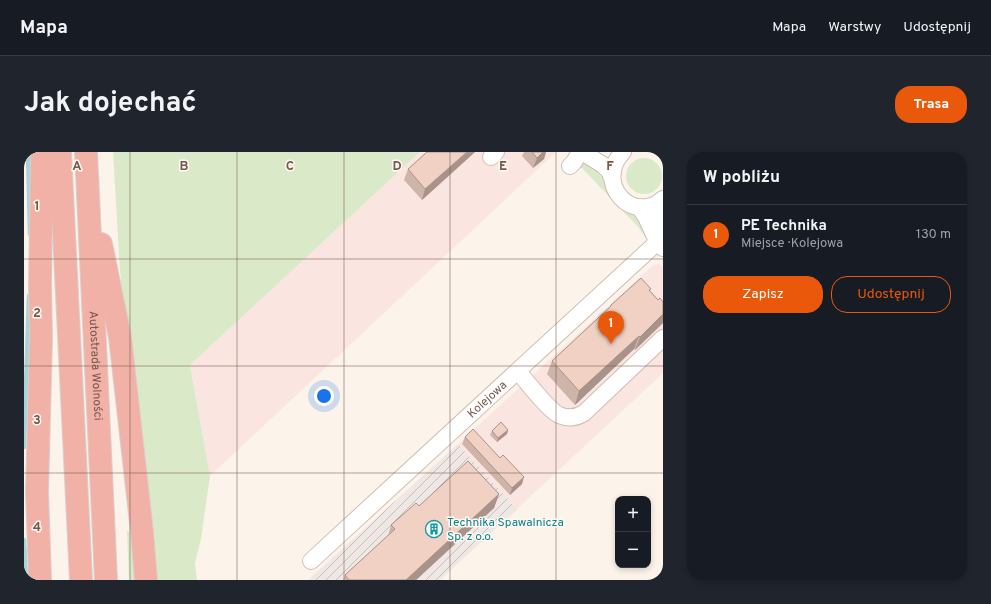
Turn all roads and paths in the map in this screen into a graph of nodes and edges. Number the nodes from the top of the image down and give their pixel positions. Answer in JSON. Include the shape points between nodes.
{"nodes":[{"id":1,"x":42,"y":152,"type":"edge"},
{"id":2,"x":60,"y":152,"type":"edge"},
{"id":3,"x":581,"y":152,"type":"edge"},
{"id":4,"x":614,"y":152,"type":"edge"},
{"id":5,"x":623,"y":152,"type":"edge"},
{"id":6,"x":86,"y":162,"type":"edge"},
{"id":7,"x":570,"y":166,"type":"dead end"},
{"id":8,"x":612,"y":176,"type":"junction"},
{"id":9,"x":662,"y":201,"type":"edge"},
{"id":10,"x":639,"y":207,"type":"junction"},
{"id":11,"x":663,"y":225,"type":"edge"},
{"id":12,"x":661,"y":243,"type":"edge"},
{"id":13,"x":663,"y":338,"type":"edge"},
{"id":14,"x":518,"y":371,"type":"junction"},
{"id":15,"x":311,"y":561,"type":"dead end"},
{"id":16,"x":40,"y":580,"type":"edge"},
{"id":17,"x":81,"y":580,"type":"edge"},
{"id":18,"x":106,"y":580,"type":"edge"},
{"id":19,"x":146,"y":580,"type":"edge"}],
"edges":[{"from":1,"to":16,"type":"highway","via":[[37,480]]},
{"from":2,"to":17,"type":"highway"},
{"from":3,"to":7,"type":"street"},
{"from":3,"to":8,"type":"street","via":[[603,165]]},
{"from":4,"to":5,"type":"street"},
{"from":5,"to":8,"type":"street","via":[[614,163]]},
{"from":6,"to":18,"type":"highway","name":"Autostrada Wolności"},
{"from":6,"to":19,"type":"highway","via":[[120,337]]},
{"from":8,"to":10,"type":"street","via":[[612,183],[619,196],[631,205]]},
{"from":9,"to":10,"type":"street"},
{"from":9,"to":11,"type":"street"},
{"from":10,"to":12,"type":"street"},
{"from":12,"to":14,"type":"street","name":"Kolejowa"},
{"from":13,"to":14,"type":"street","via":[[584,413],[576,417],[568,418],[556,413]]},
{"from":14,"to":15,"type":"street","name":"Kolejowa"}]}
